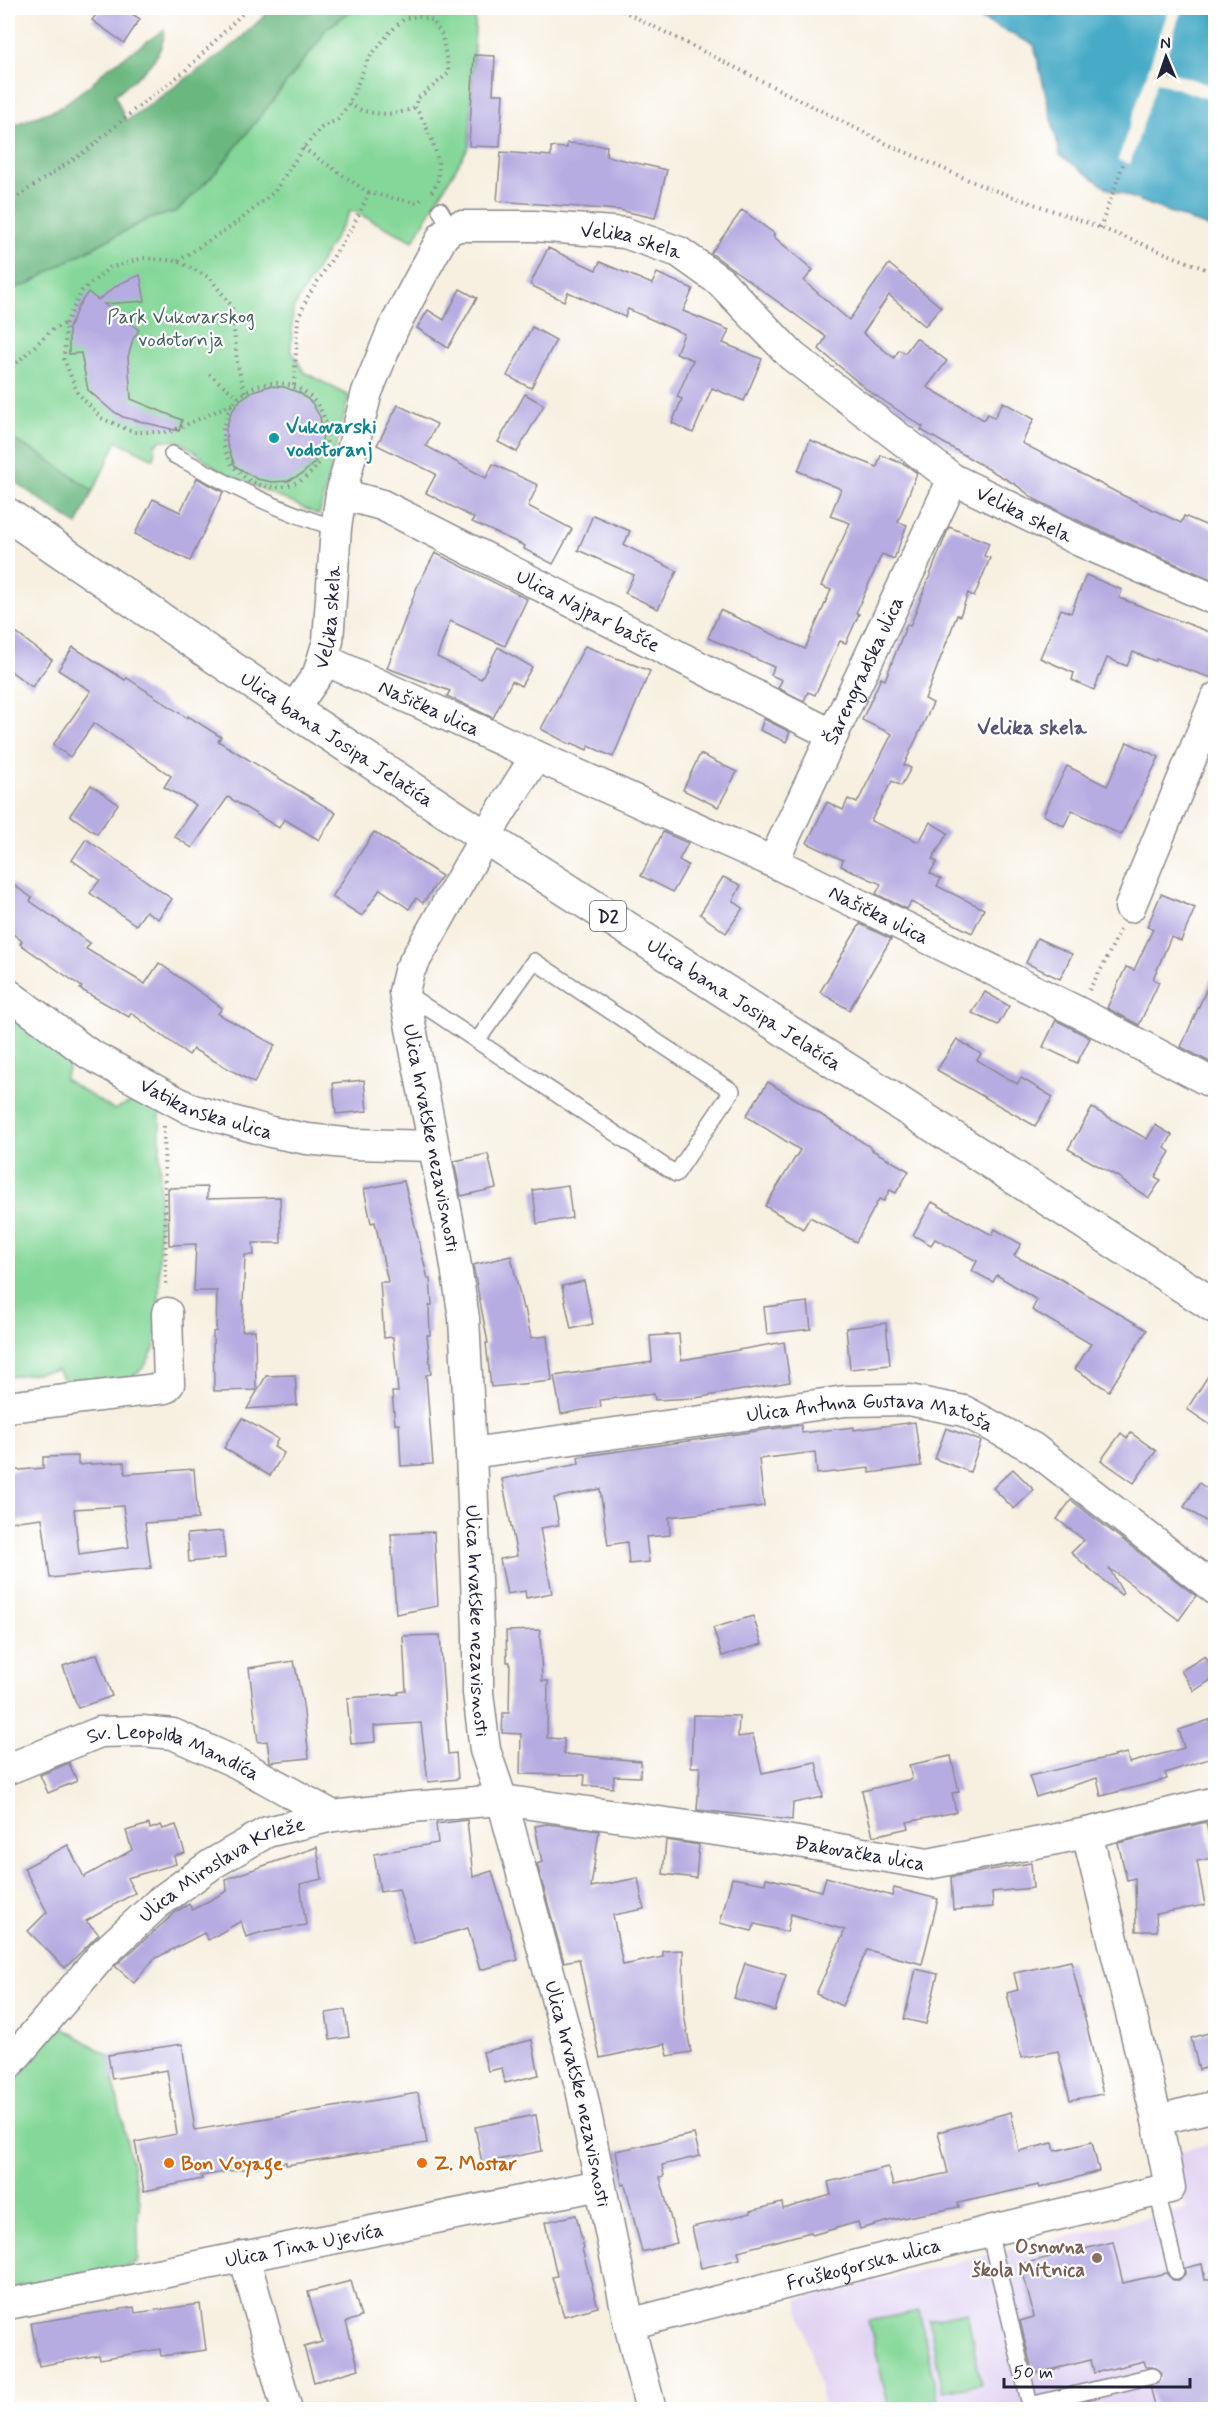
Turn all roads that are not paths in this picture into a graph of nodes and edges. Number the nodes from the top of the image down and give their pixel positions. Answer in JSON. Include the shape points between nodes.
{"nodes":[{"id":1,"x":172,"y":454,"type":"dead end"},
{"id":2,"x":953,"y":479,"type":"junction"},
{"id":3,"x":341,"y":494,"type":"junction"},
{"id":4,"x":8,"y":515,"type":"edge"},
{"id":5,"x":336,"y":528,"type":"junction"},
{"id":6,"x":1215,"y":600,"type":"edge"},
{"id":7,"x":323,"y":659,"type":"junction"},
{"id":8,"x":1215,"y":698,"type":"edge"},
{"id":9,"x":292,"y":710,"type":"junction"},
{"id":10,"x":833,"y":735,"type":"junction"},
{"id":11,"x":536,"y":756,"type":"junction"},
{"id":12,"x":485,"y":837,"type":"junction"},
{"id":13,"x":773,"y":862,"type":"junction"},
{"id":14,"x":1130,"y":907,"type":"road end"},
{"id":15,"x":404,"y":992,"type":"junction"},
{"id":16,"x":8,"y":994,"type":"edge"},
{"id":17,"x":477,"y":1041,"type":"junction"},
{"id":18,"x":1215,"y":1084,"type":"edge"},
{"id":19,"x":434,"y":1146,"type":"junction"},
{"id":20,"x":1215,"y":1307,"type":"edge"},
{"id":21,"x":167,"y":1312,"type":"road end"},
{"id":22,"x":8,"y":1407,"type":"edge"},
{"id":23,"x":471,"y":1453,"type":"junction"},
{"id":24,"x":1215,"y":1590,"type":"edge"},
{"id":25,"x":8,"y":1769,"type":"edge"},
{"id":26,"x":502,"y":1800,"type":"junction"},
{"id":27,"x":1215,"y":1802,"type":"edge"},
{"id":28,"x":333,"y":1816,"type":"junction"},
{"id":29,"x":1087,"y":1833,"type":"junction"},
{"id":30,"x":8,"y":2065,"type":"edge"},
{"id":31,"x":1215,"y":2106,"type":"edge"},
{"id":32,"x":1157,"y":2120,"type":"junction"},
{"id":33,"x":600,"y":2185,"type":"junction"},
{"id":34,"x":1157,"y":2191,"type":"junction"},
{"id":35,"x":989,"y":2231,"type":"junction"},
{"id":36,"x":244,"y":2256,"type":"junction"},
{"id":37,"x":1176,"y":2271,"type":"dead end"},
{"id":38,"x":8,"y":2304,"type":"edge"},
{"id":39,"x":629,"y":2324,"type":"junction"},
{"id":40,"x":1152,"y":2376,"type":"dead end"},
{"id":41,"x":287,"y":2409,"type":"edge"},
{"id":42,"x":651,"y":2409,"type":"edge"}],
"edges":[{"from":1,"to":5,"type":"lane","via":[[245,493],[306,520]]},
{"from":2,"to":3,"type":"street","name":"Velika skela","via":[[792,356],[721,282],[679,252],[625,233],[472,225],[445,220],[443,236],[398,319],[367,392]]},
{"from":2,"to":6,"type":"street","name":"Velika skela","via":[[1082,542]]},
{"from":2,"to":10,"type":"street","name":"Šarengradska ulica"},
{"from":3,"to":5,"type":"street","name":"Velika skela"},
{"from":3,"to":10,"type":"street","name":"Ulica Najpar bašće","via":[[382,505]]},
{"from":4,"to":9,"type":"main road","name":"Ulica bana Josipa Jelačića","number":"D2"},
{"from":5,"to":7,"type":"street","name":"Velika skela"},
{"from":7,"to":9,"type":"street","name":"Velika skela","via":[[318,674]]},
{"from":7,"to":11,"type":"street","name":"Našička ulica"},
{"from":8,"to":14,"type":"street"},
{"from":9,"to":12,"type":"main road","name":"Ulica bana Josipa Jelačića","number":"D2"},
{"from":10,"to":13,"type":"street","name":"Šarengradska ulica"},
{"from":11,"to":12,"type":"street"},
{"from":11,"to":13,"type":"street","name":"Našička ulica"},
{"from":12,"to":15,"type":"street","name":"Ulica hrvatske nezavisnosti","via":[[409,971]]},
{"from":12,"to":20,"type":"main road","name":"Ulica bana Josipa Jelačića","number":"D2"},
{"from":13,"to":18,"type":"street","name":"Našička ulica"},
{"from":15,"to":17,"type":"lane"},
{"from":15,"to":19,"type":"street","name":"Ulica hrvatske nezavisnosti"},
{"from":16,"to":19,"type":"street","name":"Vatikanska ulica","via":[[89,1054],[190,1109],[307,1139]]},
{"from":17,"to":17,"type":"lane","via":[[676,1174],[732,1091],[534,961]]},
{"from":19,"to":23,"type":"street","name":"Ulica hrvatske nezavisnosti","via":[[464,1318]]},
{"from":21,"to":22,"type":"street","via":[[169,1384],[165,1388]]},
{"from":23,"to":24,"type":"street","name":"Ulica Antuna Gustava Matoša","via":[[844,1401],[909,1400],[964,1411],[1033,1448]]},
{"from":23,"to":26,"type":"street","name":"Ulica hrvatske nezavisnosti","via":[[478,1693],[485,1750]]},
{"from":25,"to":28,"type":"street","name":"Sv. Leopolda Mandića","via":[[100,1732],[173,1734],[237,1763]]},
{"from":26,"to":28,"type":"street","name":"Ulica Miroslava Krleže"},
{"from":26,"to":29,"type":"street","name":"Đakovačka ulica","via":[[928,1864]]},
{"from":26,"to":33,"type":"street","name":"Ulica hrvatske nezavisnosti","via":[[581,2089]]},
{"from":27,"to":29,"type":"street","name":"Đakovačka ulica"},
{"from":28,"to":30,"type":"street","name":"Ulica Miroslava Krleže","via":[[267,1832],[212,1864],[158,1903],[103,1954]]},
{"from":29,"to":32,"type":"street"},
{"from":31,"to":32,"type":"street"},
{"from":32,"to":34,"type":"street","via":[[1170,2188]]},
{"from":33,"to":36,"type":"street","name":"Ulica Tina Ujevića"},
{"from":33,"to":39,"type":"street","name":"Ulica hrvatske nezavisnosti"},
{"from":34,"to":35,"type":"street","name":"Fruškogorska ulica"},
{"from":34,"to":37,"type":"lane"},
{"from":35,"to":39,"type":"street","name":"Fruškogorska ulica"},
{"from":35,"to":40,"type":"lane","via":[[1030,2405]]},
{"from":36,"to":38,"type":"street","name":"Ulica Tina Ujevića"},
{"from":36,"to":41,"type":"street"},
{"from":39,"to":42,"type":"street","name":"Ulica hrvatske nezavisnosti"}]}
